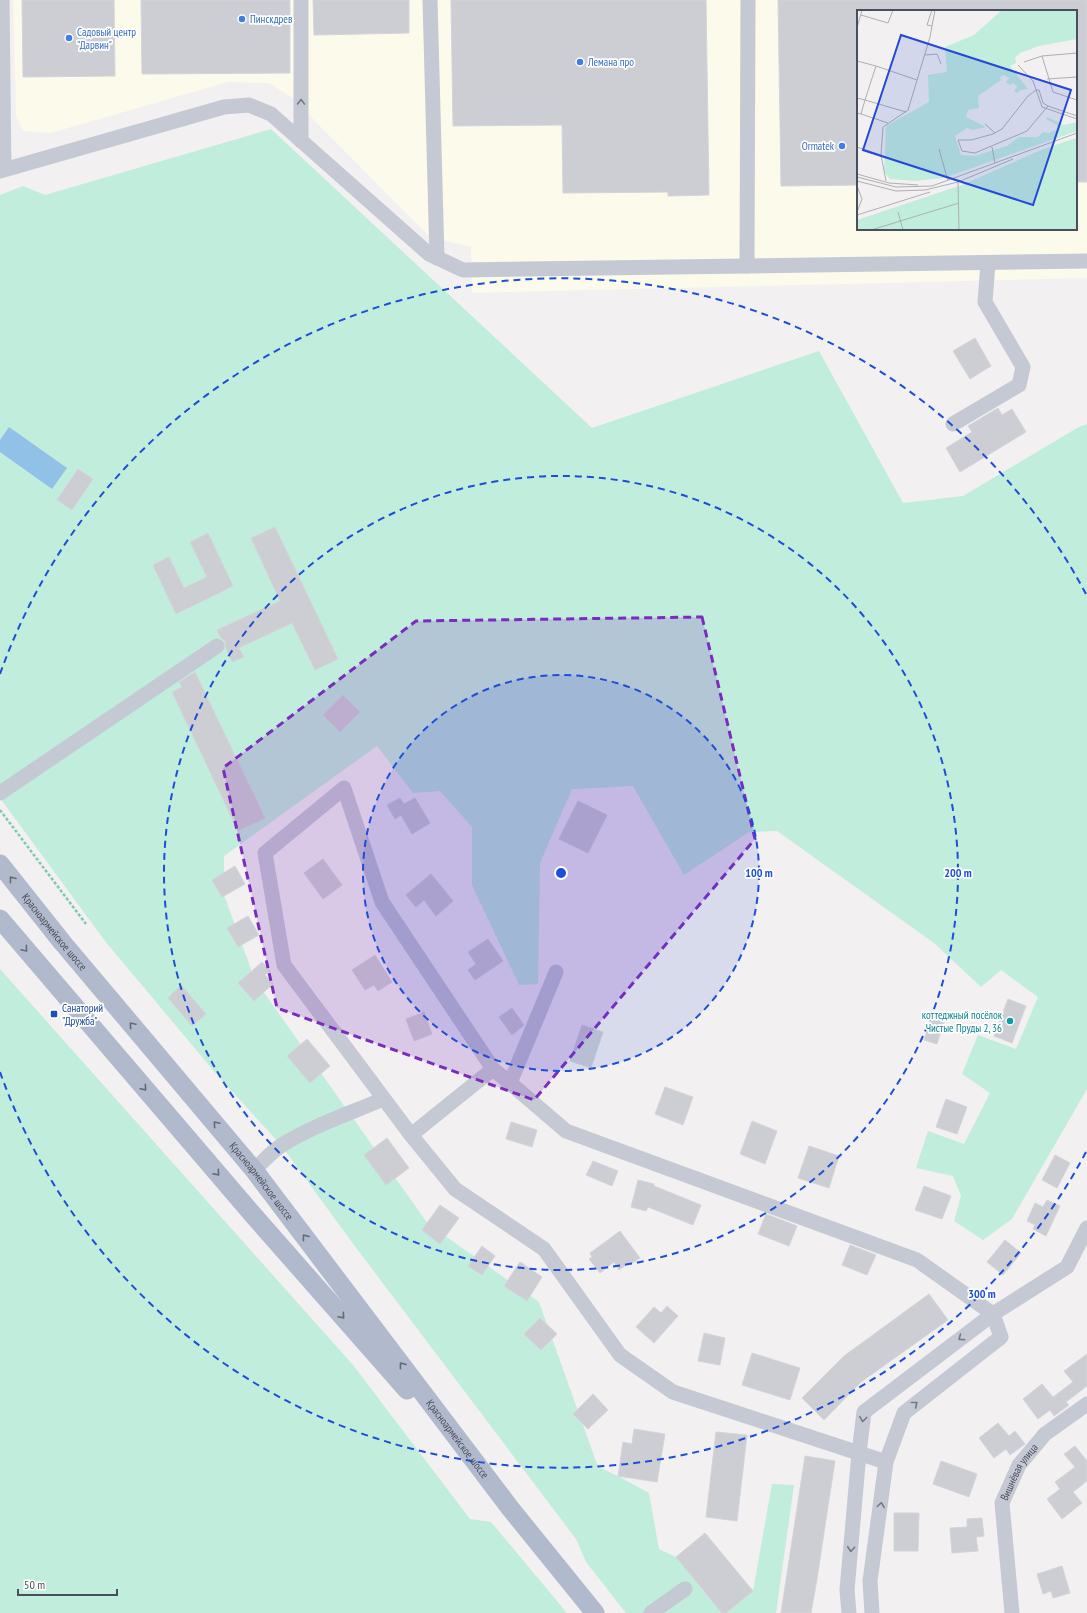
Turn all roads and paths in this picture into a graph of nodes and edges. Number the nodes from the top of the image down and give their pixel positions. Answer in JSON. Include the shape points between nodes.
{"nodes":[{"id":1,"x":2,"y":0,"type":"edge"},
{"id":2,"x":301,"y":0,"type":"edge"},
{"id":3,"x":430,"y":0,"type":"edge"},
{"id":4,"x":748,"y":0,"type":"edge"},
{"id":5,"x":301,"y":141,"type":"junction"},
{"id":6,"x":2,"y":170,"type":"edge"},
{"id":7,"x":437,"y":258,"type":"junction"},
{"id":8,"x":1087,"y":261,"type":"edge"},
{"id":9,"x":988,"y":263,"type":"junction"},
{"id":10,"x":747,"y":266,"type":"junction"},
{"id":11,"x":952,"y":424,"type":"dead end"},
{"id":12,"x":217,"y":646,"type":"dead end"},
{"id":13,"x":0,"y":793,"type":"edge"},
{"id":14,"x":0,"y":810,"type":"edge"},
{"id":15,"x":0,"y":864,"type":"edge"},
{"id":16,"x":0,"y":919,"type":"edge"},
{"id":17,"x":86,"y":924,"type":"dead end"},
{"id":18,"x":556,"y":972,"type":"dead end"},
{"id":19,"x":493,"y":1069,"type":"junction"},
{"id":20,"x":510,"y":1083,"type":"junction"},
{"id":21,"x":383,"y":1099,"type":"junction"},
{"id":22,"x":411,"y":1135,"type":"junction"},
{"id":23,"x":254,"y":1170,"type":"junction"},
{"id":24,"x":1087,"y":1228,"type":"edge"},
{"id":25,"x":993,"y":1314,"type":"junction"},
{"id":26,"x":1087,"y":1404,"type":"edge"},
{"id":27,"x":859,"y":1453,"type":"junction"},
{"id":28,"x":886,"y":1462,"type":"junction"},
{"id":29,"x":510,"y":1508,"type":"junction"},
{"id":30,"x":685,"y":1589,"type":"dead end"},
{"id":31,"x":595,"y":1613,"type":"edge"},
{"id":32,"x":651,"y":1613,"type":"edge"},
{"id":33,"x":849,"y":1613,"type":"edge"},
{"id":34,"x":872,"y":1613,"type":"edge"},
{"id":35,"x":1012,"y":1613,"type":"edge"}],
"edges":[{"from":1,"to":6,"type":"street"},
{"from":5,"to":2,"type":"street","one_way":true},
{"from":3,"to":7,"type":"street"},
{"from":4,"to":10,"type":"street"},
{"from":5,"to":6,"type":"street","via":[[271,114],[249,105],[224,107]]},
{"from":5,"to":7,"type":"street","via":[[429,254]]},
{"from":7,"to":10,"type":"street","via":[[463,270]]},
{"from":8,"to":9,"type":"street"},
{"from":9,"to":10,"type":"street"},
{"from":9,"to":11,"type":"street","via":[[985,302],[1023,367],[1019,385]]},
{"from":12,"to":13,"type":"street"},
{"from":14,"to":17,"type":"path"},
{"from":23,"to":15,"type":"main road","name":"Красноармейское шоссе","one_way":true,"via":[[62,942]]},
{"from":16,"to":29,"type":"main road","name":"Красноармейское шоссе","one_way":true,"via":[[254,1216]]},
{"from":18,"to":20,"type":"street"},
{"from":19,"to":20,"type":"street"},
{"from":19,"to":21,"type":"street","via":[[382,902],[344,788],[265,853],[284,965]]},
{"from":19,"to":22,"type":"street"},
{"from":20,"to":25,"type":"street","via":[[566,1131],[917,1260]]},
{"from":21,"to":22,"type":"street"},
{"from":21,"to":23,"type":"street","via":[[335,1117],[281,1145]]},
{"from":22,"to":27,"type":"street","via":[[456,1189],[544,1249],[620,1355],[673,1392]]},
{"from":29,"to":23,"type":"main road","name":"Красноармейское шоссе","one_way":true},
{"from":24,"to":25,"type":"street","via":[[1067,1267]]},
{"from":25,"to":27,"type":"street","one_way":true,"via":[[864,1412]]},
{"from":28,"to":25,"type":"street","one_way":true,"via":[[904,1413],[1001,1337]]},
{"from":26,"to":35,"type":"street","name":"Вишнёвая улица","via":[[1045,1434],[1019,1465],[1002,1503]]},
{"from":27,"to":28,"type":"street"},
{"from":27,"to":33,"type":"street","one_way":true,"via":[[847,1590]]},
{"from":34,"to":28,"type":"street","one_way":true,"via":[[870,1581]]},
{"from":29,"to":31,"type":"main road","name":"Красноармейское шоссе"},
{"from":30,"to":32,"type":"street"}]}
